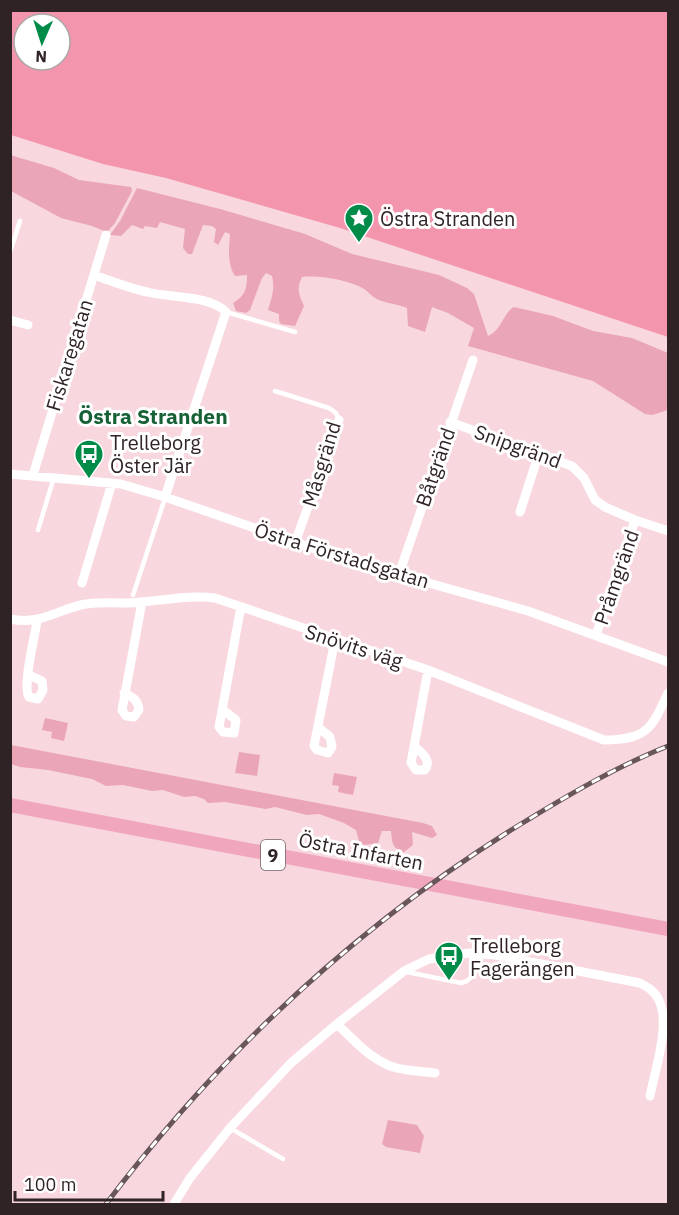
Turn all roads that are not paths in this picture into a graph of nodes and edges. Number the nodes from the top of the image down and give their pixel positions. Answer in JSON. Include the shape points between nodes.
{"nodes":[{"id":1,"x":20,"y":221,"type":"dead end"},
{"id":2,"x":106,"y":236,"type":"dead end"},
{"id":3,"x":10,"y":252,"type":"edge"},
{"id":4,"x":94,"y":275,"type":"junction"},
{"id":5,"x":226,"y":312,"type":"junction"},
{"id":6,"x":10,"y":320,"type":"edge"},
{"id":7,"x":28,"y":325,"type":"dead end"},
{"id":8,"x":295,"y":332,"type":"dead end"},
{"id":9,"x":473,"y":360,"type":"dead end"},
{"id":10,"x":275,"y":391,"type":"dead end"},
{"id":11,"x":339,"y":420,"type":"joint"},
{"id":12,"x":450,"y":422,"type":"junction"},
{"id":13,"x":539,"y":453,"type":"junction"},
{"id":14,"x":10,"y":474,"type":"edge"},
{"id":15,"x":33,"y":475,"type":"junction"},
{"id":16,"x":54,"y":477,"type":"junction"},
{"id":17,"x":112,"y":483,"type":"junction"},
{"id":18,"x":165,"y":497,"type":"junction"},
{"id":19,"x":520,"y":512,"type":"dead end"},
{"id":20,"x":635,"y":520,"type":"junction"},
{"id":21,"x":38,"y":530,"type":"dead end"},
{"id":22,"x":669,"y":531,"type":"edge"},
{"id":23,"x":295,"y":543,"type":"junction"},
{"id":24,"x":399,"y":574,"type":"junction"},
{"id":25,"x":82,"y":583,"type":"dead end"},
{"id":26,"x":133,"y":595,"type":"dead end"},
{"id":27,"x":141,"y":602,"type":"junction"},
{"id":28,"x":241,"y":607,"type":"junction"},
{"id":29,"x":10,"y":619,"type":"edge"},
{"id":30,"x":37,"y":621,"type":"junction"},
{"id":31,"x":597,"y":635,"type":"junction"},
{"id":32,"x":335,"y":640,"type":"junction"},
{"id":33,"x":669,"y":662,"type":"edge"},
{"id":34,"x":428,"y":670,"type":"junction"},
{"id":35,"x":29,"y":675,"type":"dead end"},
{"id":36,"x":124,"y":693,"type":"dead end"},
{"id":37,"x":669,"y":693,"type":"edge"},
{"id":38,"x":222,"y":709,"type":"dead end"},
{"id":39,"x":318,"y":727,"type":"dead end"},
{"id":40,"x":414,"y":746,"type":"dead end"},
{"id":41,"x":10,"y":805,"type":"edge"},
{"id":42,"x":669,"y":929,"type":"edge"},
{"id":43,"x":469,"y":953,"type":"junction"},
{"id":44,"x":404,"y":971,"type":"junction"},
{"id":45,"x":337,"y":1024,"type":"junction"},
{"id":46,"x":435,"y":1073,"type":"dead end"},
{"id":47,"x":650,"y":1096,"type":"dead end"},
{"id":48,"x":230,"y":1128,"type":"junction"},
{"id":49,"x":283,"y":1159,"type":"dead end"},
{"id":50,"x":174,"y":1204,"type":"edge"}],
"edges":[{"from":1,"to":3,"type":"lane"},
{"from":2,"to":4,"type":"street","name":"Fiskaregatan"},
{"from":4,"to":5,"type":"street","via":[[145,292],[219,305]]},
{"from":4,"to":15,"type":"street","name":"Fiskaregatan"},
{"from":5,"to":8,"type":"lane"},
{"from":5,"to":18,"type":"street"},
{"from":6,"to":7,"type":"street"},
{"from":9,"to":12,"type":"street","name":"Båtgränd"},
{"from":10,"to":11,"type":"lane","name":"Måsgränd","via":[[329,408]]},
{"from":11,"to":23,"type":"street","name":"Måsgränd"},
{"from":12,"to":13,"type":"street","name":"Snipgränd"},
{"from":12,"to":24,"type":"street","name":"Båtgränd"},
{"from":13,"to":19,"type":"street"},
{"from":13,"to":20,"type":"street","name":"Snipgränd","via":[[572,466],[584,478],[595,500]]},
{"from":14,"to":15,"type":"street","name":"Östra Förstadsgatan"},
{"from":15,"to":16,"type":"street","name":"Östra Förstadsgatan"},
{"from":16,"to":17,"type":"street","name":"Östra Förstadsgatan"},
{"from":16,"to":21,"type":"lane"},
{"from":17,"to":18,"type":"street","name":"Östra Förstadsgatan"},
{"from":17,"to":25,"type":"street"},
{"from":18,"to":23,"type":"street","name":"Östra Förstadsgatan"},
{"from":18,"to":26,"type":"lane"},
{"from":20,"to":22,"type":"street","name":"Snipgränd"},
{"from":20,"to":31,"type":"street","name":"Pråmgränd"},
{"from":23,"to":24,"type":"street","name":"Östra Förstadsgatan"},
{"from":24,"to":31,"type":"street","name":"Östra Förstadsgatan"},
{"from":27,"to":28,"type":"street","name":"Snövits väg","via":[[194,596]]},
{"from":27,"to":30,"type":"street","name":"Snövits väg","via":[[80,605]]},
{"from":27,"to":36,"type":"street"},
{"from":28,"to":32,"type":"street","name":"Snövits väg"},
{"from":28,"to":38,"type":"street"},
{"from":29,"to":30,"type":"street","name":"Snövits väg"},
{"from":30,"to":35,"type":"street"},
{"from":31,"to":33,"type":"street","name":"Östra Förstadsgatan"},
{"from":32,"to":34,"type":"street","name":"Snövits väg"},
{"from":32,"to":39,"type":"street"},
{"from":34,"to":37,"type":"street","name":"Snövits väg","via":[[604,740],[639,735],[655,722]]},
{"from":34,"to":40,"type":"street"},
{"from":41,"to":42,"type":"main road","name":"Östra Infarten","number":"9"},
{"from":43,"to":44,"type":"street","via":[[429,959]]},
{"from":43,"to":44,"type":"lane","via":[[474,963],[473,975],[461,983]]},
{"from":43,"to":47,"type":"street","via":[[640,983],[655,992],[665,1021]]},
{"from":44,"to":45,"type":"street"},
{"from":45,"to":46,"type":"street","via":[[366,1052],[393,1067]]},
{"from":45,"to":48,"type":"street","via":[[291,1064]]},
{"from":48,"to":49,"type":"lane"},
{"from":48,"to":50,"type":"street"}]}
